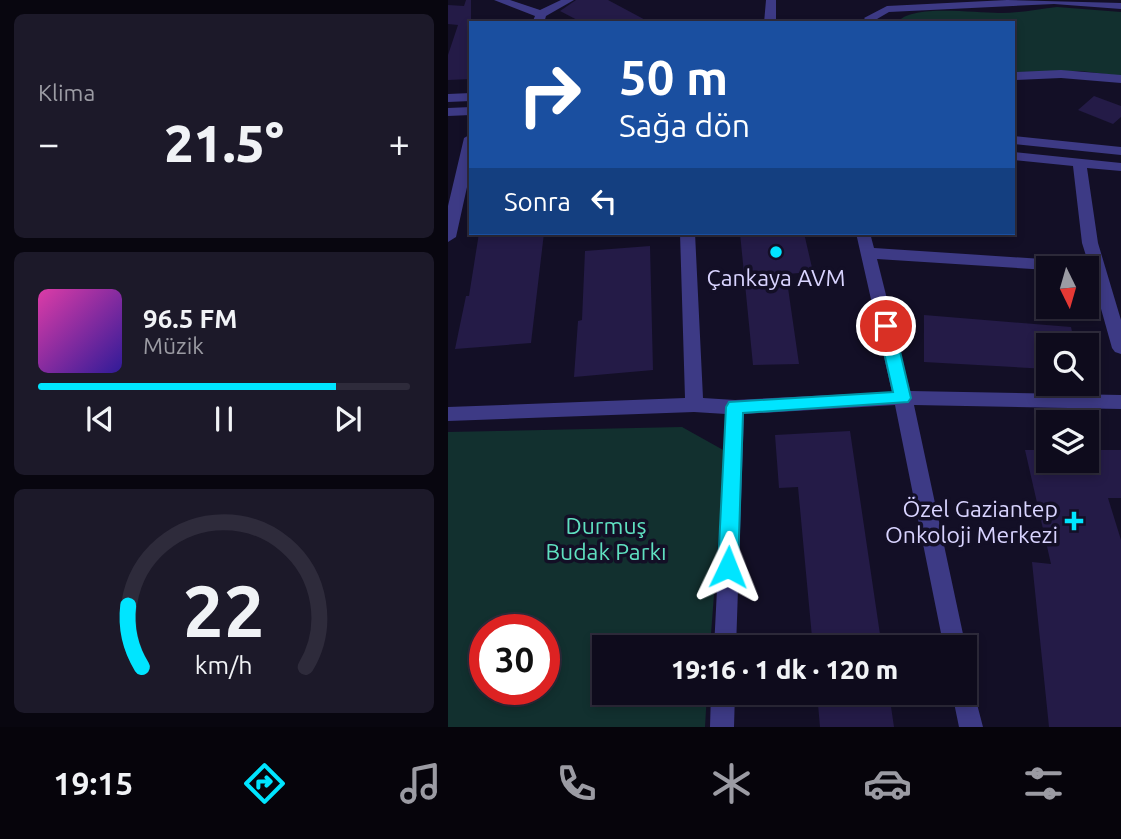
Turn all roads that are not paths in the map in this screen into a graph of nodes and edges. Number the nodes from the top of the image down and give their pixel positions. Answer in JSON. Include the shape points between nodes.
{"nodes":[{"id":1,"x":499,"y":0,"type":"edge"},
{"id":2,"x":569,"y":0,"type":"edge"},
{"id":3,"x":771,"y":0,"type":"edge"},
{"id":4,"x":1121,"y":6,"type":"edge"},
{"id":5,"x":539,"y":18,"type":"edge"},
{"id":6,"x":771,"y":21,"type":"edge"},
{"id":7,"x":874,"y":21,"type":"edge"},
{"id":8,"x":1015,"y":76,"type":"edge"},
{"id":9,"x":1121,"y":79,"type":"edge"},
{"id":10,"x":469,"y":97,"type":"edge"},
{"id":11,"x":448,"y":98,"type":"edge"},
{"id":12,"x":469,"y":111,"type":"edge"},
{"id":13,"x":448,"y":112,"type":"edge"},
{"id":14,"x":1015,"y":140,"type":"edge"},
{"id":15,"x":469,"y":147,"type":"edge"},
{"id":16,"x":1121,"y":151,"type":"edge"},
{"id":17,"x":1015,"y":156,"type":"edge"},
{"id":18,"x":1079,"y":162,"type":"junction"},
{"id":19,"x":1121,"y":167,"type":"edge"},
{"id":20,"x":687,"y":235,"type":"edge"},
{"id":21,"x":864,"y":235,"type":"edge"},
{"id":22,"x":448,"y":237,"type":"edge"},
{"id":23,"x":869,"y":253,"type":"junction"},
{"id":24,"x":1094,"y":256,"type":"edge"},
{"id":25,"x":1036,"y":264,"type":"edge"},
{"id":26,"x":1099,"y":271,"type":"edge"},
{"id":27,"x":1121,"y":348,"type":"edge"},
{"id":28,"x":903,"y":398,"type":"junction"},
{"id":29,"x":1121,"y":402,"type":"edge"},
{"id":30,"x":694,"y":405,"type":"junction"},
{"id":31,"x":735,"y":407,"type":"junction"},
{"id":32,"x":448,"y":414,"type":"edge"},
{"id":33,"x":726,"y":635,"type":"edge"},
{"id":34,"x":952,"y":635,"type":"edge"},
{"id":35,"x":723,"y":705,"type":"edge"},
{"id":36,"x":966,"y":705,"type":"edge"},
{"id":37,"x":722,"y":727,"type":"edge"},
{"id":38,"x":971,"y":727,"type":"edge"}],
"edges":[{"from":1,"to":5,"type":"street"},
{"from":2,"to":5,"type":"street"},
{"from":3,"to":6,"type":"street"},
{"from":4,"to":7,"type":"street","via":[[1054,1],[887,9],[870,18]]},
{"from":8,"to":9,"type":"street"},
{"from":10,"to":11,"type":"street"},
{"from":12,"to":13,"type":"street"},
{"from":14,"to":16,"type":"street"},
{"from":15,"to":22,"type":"street"},
{"from":17,"to":18,"type":"street"},
{"from":18,"to":19,"type":"street"},
{"from":18,"to":24,"type":"street"},
{"from":20,"to":30,"type":"street"},
{"from":21,"to":23,"type":"street"},
{"from":23,"to":25,"type":"street"},
{"from":23,"to":28,"type":"street"},
{"from":26,"to":27,"type":"street"},
{"from":28,"to":29,"type":"street"},
{"from":28,"to":31,"type":"street"},
{"from":28,"to":34,"type":"street"},
{"from":30,"to":31,"type":"street"},
{"from":30,"to":32,"type":"street"},
{"from":31,"to":33,"type":"street"},
{"from":35,"to":37,"type":"street"},
{"from":36,"to":38,"type":"street"}]}
